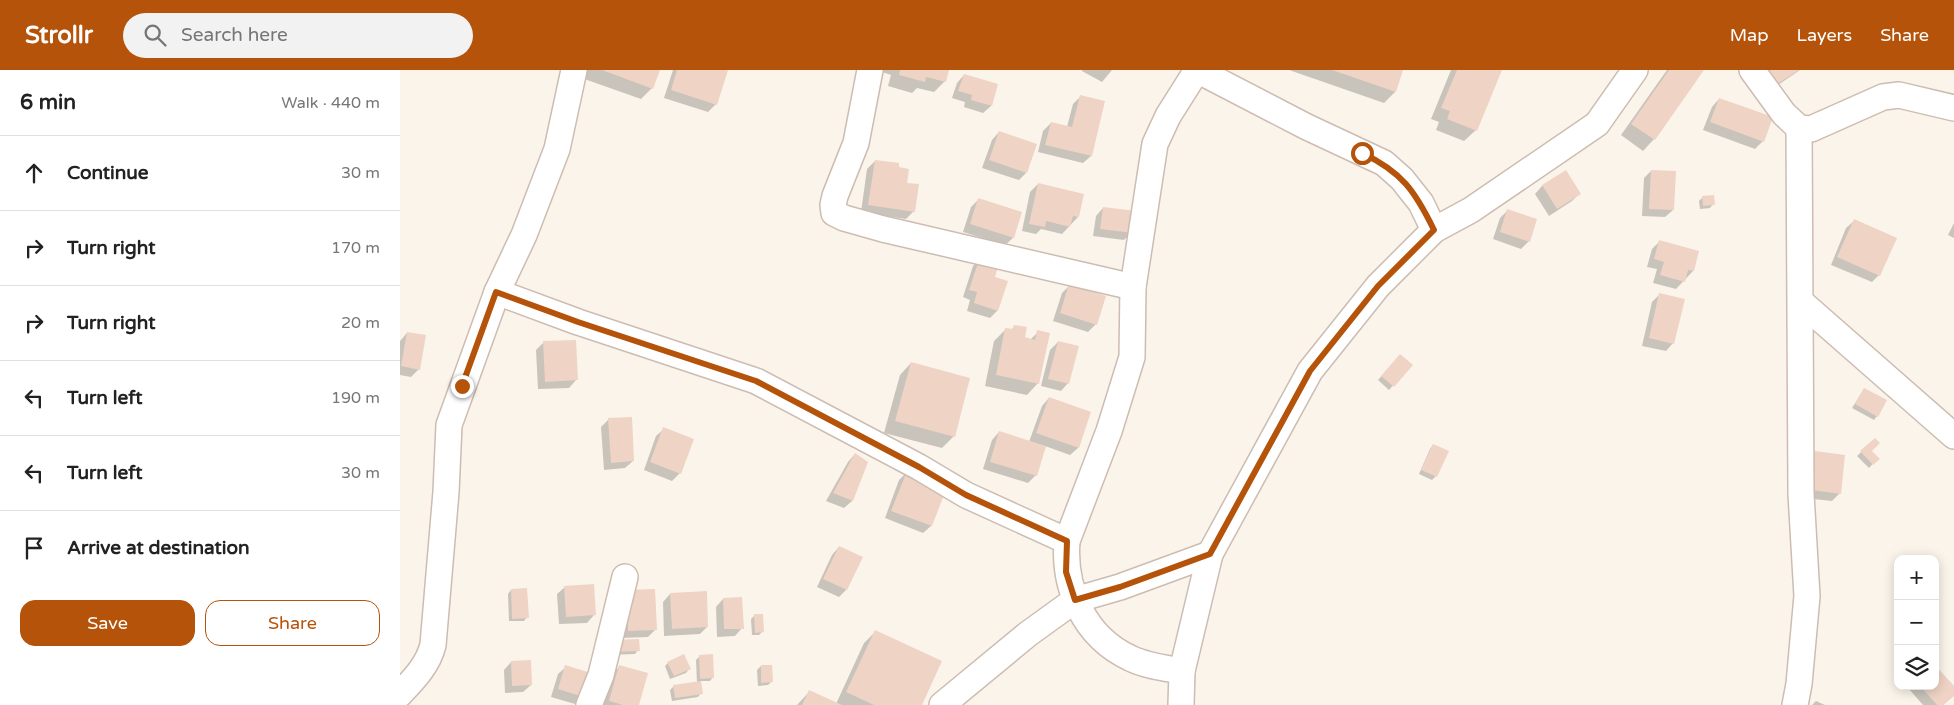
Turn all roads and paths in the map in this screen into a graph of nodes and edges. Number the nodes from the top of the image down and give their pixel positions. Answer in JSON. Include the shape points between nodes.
{"nodes":[{"id":1,"x":574,"y":70,"type":"edge"},
{"id":2,"x":870,"y":70,"type":"edge"},
{"id":3,"x":1635,"y":70,"type":"edge"},
{"id":4,"x":1752,"y":70,"type":"edge"},
{"id":5,"x":1954,"y":108,"type":"edge"},
{"id":6,"x":1799,"y":128,"type":"junction"},
{"id":7,"x":1434,"y":230,"type":"junction"},
{"id":8,"x":1133,"y":286,"type":"junction"},
{"id":9,"x":496,"y":292,"type":"junction"},
{"id":10,"x":1800,"y":302,"type":"junction"},
{"id":11,"x":1954,"y":436,"type":"edge"},
{"id":12,"x":1067,"y":541,"type":"junction"},
{"id":13,"x":1210,"y":554,"type":"junction"},
{"id":14,"x":625,"y":577,"type":"dead end"},
{"id":15,"x":1075,"y":600,"type":"junction"},
{"id":16,"x":1182,"y":671,"type":"junction"},
{"id":17,"x":400,"y":694,"type":"edge"},
{"id":18,"x":589,"y":705,"type":"edge"},
{"id":19,"x":942,"y":705,"type":"edge"},
{"id":20,"x":1181,"y":705,"type":"edge"},
{"id":21,"x":1795,"y":705,"type":"edge"}],
"edges":[{"from":1,"to":9,"type":"street","via":[[557,148],[524,235]]},
{"from":2,"to":8,"type":"street","via":[[856,143],[835,196],[834,213],[883,229]]},
{"from":3,"to":7,"type":"street","via":[[1597,124],[1471,210]]},
{"from":4,"to":6,"type":"street","via":[[1784,114]]},
{"from":5,"to":6,"type":"street","via":[[1899,95],[1883,97],[1818,126]]},
{"from":6,"to":10,"type":"street"},
{"from":7,"to":8,"type":"street","via":[[1421,203],[1402,179],[1384,164],[1197,70],[1154,144]]},
{"from":7,"to":13,"type":"street","via":[[1378,286],[1310,371]]},
{"from":8,"to":12,"type":"street","via":[[1132,357],[1109,431]]},
{"from":9,"to":12,"type":"street","via":[[756,381],[966,495]]},
{"from":9,"to":17,"type":"street","via":[[449,425],[430,657]]},
{"from":10,"to":11,"type":"street"},
{"from":10,"to":21,"type":"street","via":[[1801,494],[1806,596]]},
{"from":12,"to":15,"type":"street","via":[[1066,572]]},
{"from":13,"to":15,"type":"street"},
{"from":13,"to":16,"type":"street"},
{"from":14,"to":18,"type":"street","via":[[601,675]]},
{"from":15,"to":16,"type":"street","via":[[1091,628],[1129,658]]},
{"from":15,"to":19,"type":"street"},
{"from":16,"to":20,"type":"street"}]}
